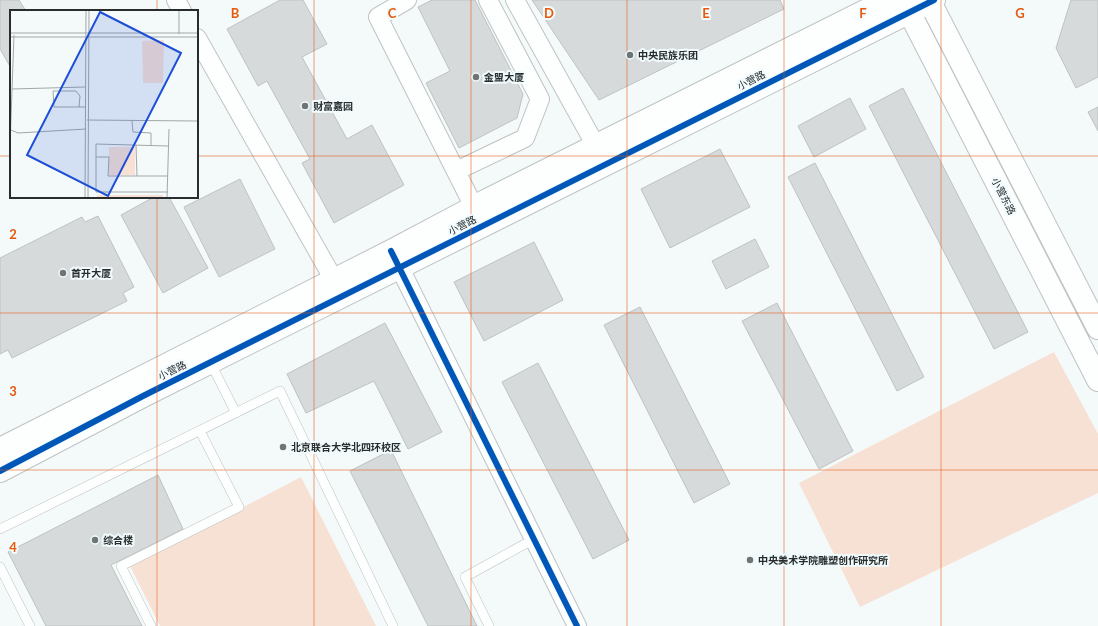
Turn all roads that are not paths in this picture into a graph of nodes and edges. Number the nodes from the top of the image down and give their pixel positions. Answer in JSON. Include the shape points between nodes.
{"nodes":[{"id":1,"x":176,"y":0,"type":"edge"},
{"id":2,"x":407,"y":0,"type":"edge"},
{"id":3,"x":488,"y":0,"type":"edge"},
{"id":4,"x":515,"y":0,"type":"edge"},
{"id":5,"x":887,"y":0,"type":"edge"},
{"id":6,"x":931,"y":1,"type":"edge"},
{"id":7,"x":906,"y":6,"type":"edge"},
{"id":8,"x":181,"y":10,"type":"edge"},
{"id":9,"x":198,"y":40,"type":"edge"},
{"id":10,"x":596,"y":146,"type":"junction"},
{"id":11,"x":456,"y":171,"type":"junction"},
{"id":12,"x":474,"y":207,"type":"junction"},
{"id":13,"x":395,"y":259,"type":"junction"},
{"id":14,"x":334,"y":280,"type":"junction"},
{"id":15,"x":361,"y":287,"type":"junction"},
{"id":16,"x":1098,"y":328,"type":"edge"},
{"id":17,"x":210,"y":362,"type":"junction"},
{"id":18,"x":1098,"y":380,"type":"edge"},
{"id":19,"x":236,"y":413,"type":"junction"},
{"id":20,"x":200,"y":430,"type":"junction"},
{"id":21,"x":0,"y":450,"type":"edge"},
{"id":22,"x":0,"y":471,"type":"edge"},
{"id":23,"x":0,"y":529,"type":"edge"},
{"id":24,"x":534,"y":539,"type":"junction"},
{"id":25,"x":0,"y":568,"type":"edge"},
{"id":26,"x":30,"y":626,"type":"edge"},
{"id":27,"x":151,"y":626,"type":"edge"},
{"id":28,"x":393,"y":626,"type":"edge"},
{"id":29,"x":489,"y":626,"type":"edge"},
{"id":30,"x":577,"y":626,"type":"edge"}],
"edges":[{"from":1,"to":8,"type":"street"},
{"from":2,"to":11,"type":"street","via":[[378,16]]},
{"from":3,"to":11,"type":"street","via":[[540,99],[524,138]]},
{"from":4,"to":10,"type":"street"},
{"from":5,"to":10,"type":"street","name":"小营路"},
{"from":6,"to":7,"type":"street","name":"小营路"},
{"from":6,"to":16,"type":"street"},
{"from":7,"to":13,"type":"street","name":"小营路"},
{"from":7,"to":18,"type":"street","name":"小营东路"},
{"from":9,"to":14,"type":"street"},
{"from":10,"to":12,"type":"street","name":"小营路"},
{"from":11,"to":12,"type":"street"},
{"from":12,"to":13,"type":"street","name":"小营路"},
{"from":13,"to":14,"type":"street","name":"小营路"},
{"from":13,"to":15,"type":"street","name":"小营路"},
{"from":13,"to":24,"type":"street"},
{"from":14,"to":15,"type":"street"},
{"from":14,"to":21,"type":"street","name":"小营路"},
{"from":15,"to":17,"type":"street","name":"小营路"},
{"from":17,"to":19,"type":"lane"},
{"from":17,"to":22,"type":"street","name":"小营路"},
{"from":19,"to":20,"type":"lane"},
{"from":19,"to":28,"type":"lane","via":[[280,391]]},
{"from":20,"to":23,"type":"lane"},
{"from":20,"to":27,"type":"lane","via":[[239,507],[121,566]]},
{"from":24,"to":29,"type":"lane","via":[[465,577]]},
{"from":24,"to":30,"type":"street"},
{"from":25,"to":26,"type":"lane"}]}
